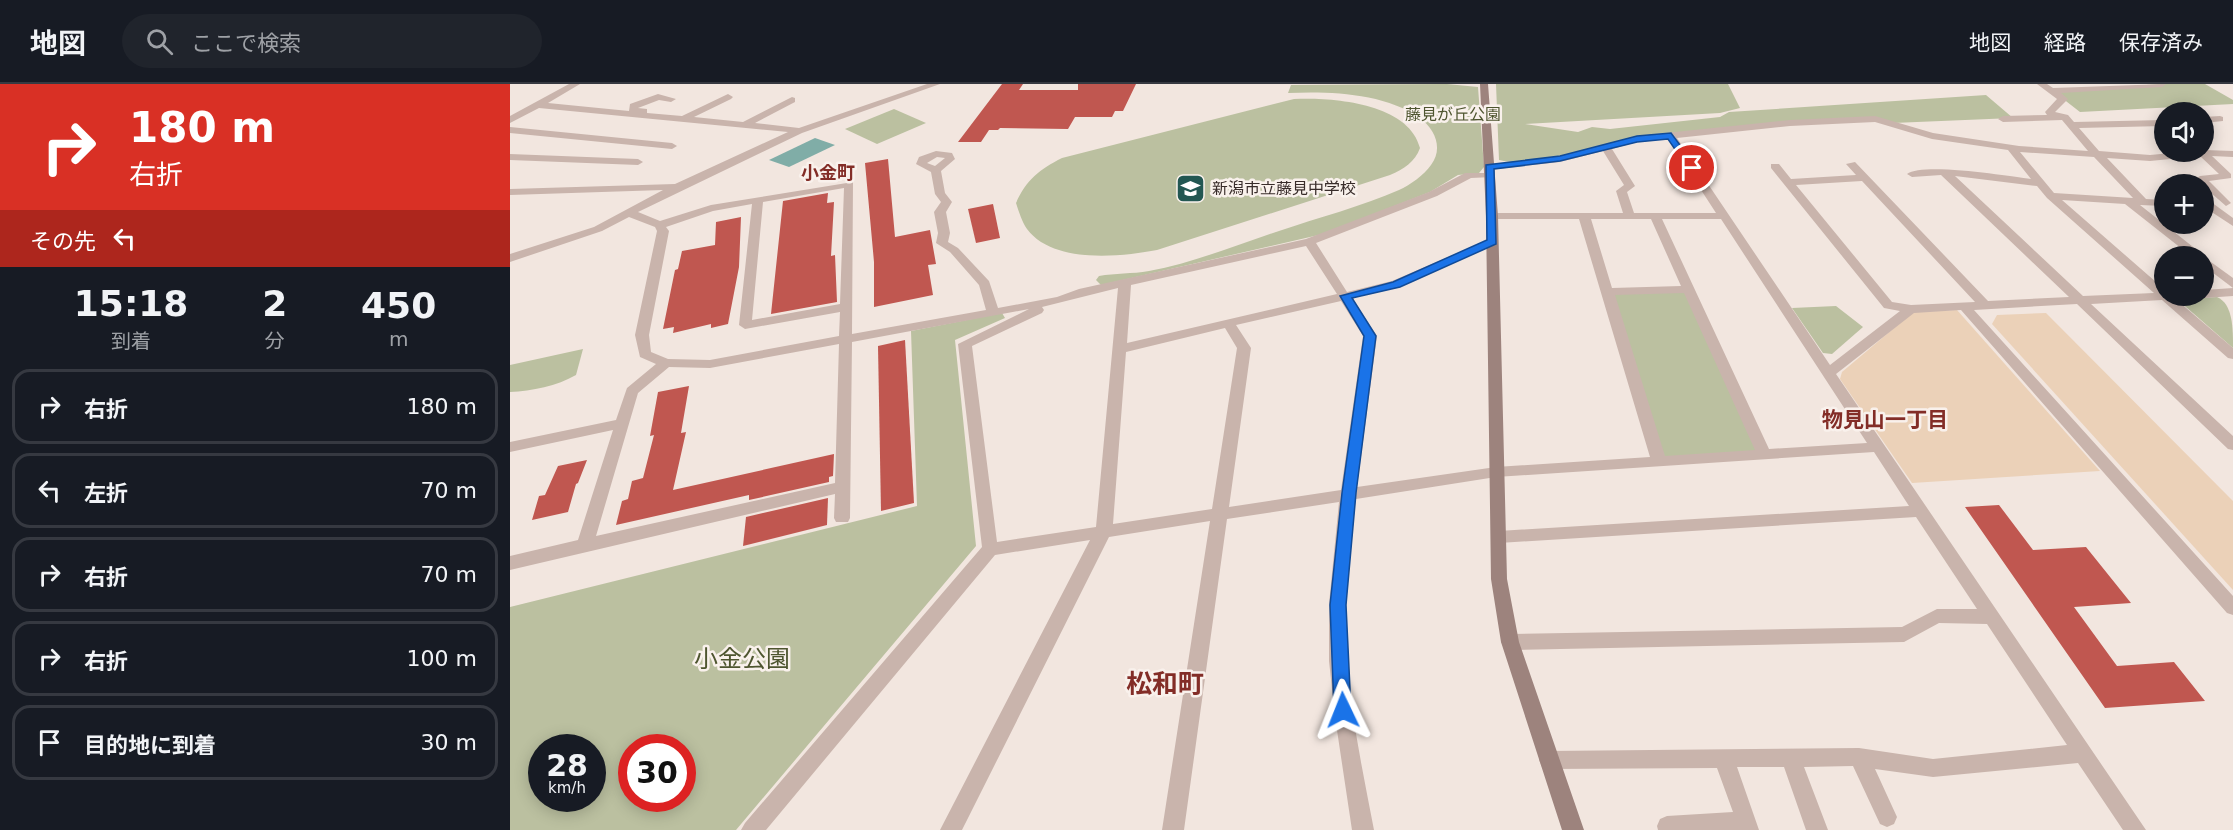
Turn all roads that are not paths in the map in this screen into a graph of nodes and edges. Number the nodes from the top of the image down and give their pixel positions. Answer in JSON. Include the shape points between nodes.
{"nodes":[{"id":1,"x":576,"y":84,"type":"edge"},
{"id":2,"x":936,"y":84,"type":"edge"},
{"id":3,"x":1484,"y":84,"type":"edge"},
{"id":4,"x":2041,"y":84,"type":"edge"},
{"id":5,"x":2162,"y":84,"type":"edge"},
{"id":6,"x":2118,"y":85,"type":"edge"},
{"id":7,"x":2053,"y":91,"type":"junction"},
{"id":8,"x":728,"y":98,"type":"dead end"},
{"id":9,"x":671,"y":99,"type":"dead end"},
{"id":10,"x":792,"y":100,"type":"dead end"},
{"id":11,"x":537,"y":105,"type":"junction"},
{"id":12,"x":638,"y":115,"type":"junction"},
{"id":13,"x":2054,"y":116,"type":"junction"},
{"id":14,"x":684,"y":119,"type":"junction"},
{"id":15,"x":2003,"y":119,"type":"dead end"},
{"id":16,"x":2214,"y":119,"type":"edge"},
{"id":17,"x":2220,"y":119,"type":"dead end"},
{"id":18,"x":510,"y":120,"type":"edge"},
{"id":19,"x":2154,"y":123,"type":"edge"},
{"id":20,"x":743,"y":125,"type":"junction"},
{"id":21,"x":2074,"y":125,"type":"junction"},
{"id":22,"x":510,"y":130,"type":"edge"},
{"id":23,"x":800,"y":131,"type":"junction"},
{"id":24,"x":1671,"y":136,"type":"junction"},
{"id":25,"x":672,"y":146,"type":"dead end"},
{"id":26,"x":1606,"y":147,"type":"junction"},
{"id":27,"x":2012,"y":148,"type":"junction"},
{"id":28,"x":2214,"y":153,"type":"edge"},
{"id":29,"x":2233,"y":154,"type":"edge"},
{"id":30,"x":2097,"y":155,"type":"junction"},
{"id":31,"x":510,"y":157,"type":"edge"},
{"id":32,"x":2154,"y":157,"type":"edge"},
{"id":33,"x":638,"y":162,"type":"dead end"},
{"id":34,"x":2212,"y":162,"type":"edge"},
{"id":35,"x":1851,"y":164,"type":"dead end"},
{"id":36,"x":1775,"y":166,"type":"dead end"},
{"id":37,"x":936,"y":170,"type":"dead end"},
{"id":38,"x":1489,"y":171,"type":"junction"},
{"id":39,"x":1944,"y":172,"type":"junction"},
{"id":40,"x":1912,"y":174,"type":"dead end"},
{"id":41,"x":1865,"y":178,"type":"junction"},
{"id":42,"x":1788,"y":182,"type":"junction"},
{"id":43,"x":2040,"y":183,"type":"junction"},
{"id":44,"x":678,"y":187,"type":"junction"},
{"id":45,"x":510,"y":192,"type":"edge"},
{"id":46,"x":2051,"y":196,"type":"junction"},
{"id":47,"x":758,"y":199,"type":"junction"},
{"id":48,"x":2128,"y":201,"type":"junction"},
{"id":49,"x":2143,"y":202,"type":"junction"},
{"id":50,"x":2154,"y":203,"type":"edge"},
{"id":51,"x":2229,"y":203,"type":"edge"},
{"id":52,"x":2214,"y":204,"type":"edge"},
{"id":53,"x":2214,"y":210,"type":"edge"},
{"id":54,"x":627,"y":212,"type":"junction"},
{"id":55,"x":1492,"y":216,"type":"junction"},
{"id":56,"x":1584,"y":216,"type":"junction"},
{"id":57,"x":1630,"y":216,"type":"junction"},
{"id":58,"x":1655,"y":216,"type":"junction"},
{"id":59,"x":1724,"y":216,"type":"junction"},
{"id":60,"x":2233,"y":223,"type":"edge"},
{"id":61,"x":660,"y":225,"type":"junction"},
{"id":62,"x":1309,"y":242,"type":"junction"},
{"id":63,"x":1492,"y":242,"type":"junction"},
{"id":64,"x":2185,"y":246,"type":"edge"},
{"id":65,"x":510,"y":258,"type":"edge"},
{"id":66,"x":2214,"y":272,"type":"edge"},
{"id":67,"x":1125,"y":283,"type":"junction"},
{"id":68,"x":2154,"y":286,"type":"edge"},
{"id":69,"x":1688,"y":290,"type":"junction"},
{"id":70,"x":1607,"y":291,"type":"junction"},
{"id":71,"x":2232,"y":292,"type":"edge"},
{"id":72,"x":2214,"y":293,"type":"edge"},
{"id":73,"x":1346,"y":296,"type":"junction"},
{"id":74,"x":2154,"y":297,"type":"edge"},
{"id":75,"x":1060,"y":300,"type":"junction"},
{"id":76,"x":2081,"y":300,"type":"junction"},
{"id":77,"x":1986,"y":305,"type":"junction"},
{"id":78,"x":1964,"y":306,"type":"junction"},
{"id":79,"x":2177,"y":306,"type":"edge"},
{"id":80,"x":847,"y":307,"type":"junction"},
{"id":81,"x":1911,"y":309,"type":"junction"},
{"id":82,"x":993,"y":313,"type":"junction"},
{"id":83,"x":1229,"y":324,"type":"junction"},
{"id":84,"x":845,"y":338,"type":"junction"},
{"id":85,"x":1119,"y":350,"type":"junction"},
{"id":86,"x":2233,"y":355,"type":"edge"},
{"id":87,"x":666,"y":363,"type":"junction"},
{"id":88,"x":1828,"y":373,"type":"junction"},
{"id":89,"x":620,"y":424,"type":"junction"},
{"id":90,"x":2231,"y":440,"type":"edge"},
{"id":91,"x":510,"y":447,"type":"edge"},
{"id":92,"x":1878,"y":447,"type":"junction"},
{"id":93,"x":1764,"y":454,"type":"junction"},
{"id":94,"x":1659,"y":460,"type":"junction"},
{"id":95,"x":1496,"y":472,"type":"junction"},
{"id":96,"x":842,"y":487,"type":"junction"},
{"id":97,"x":1349,"y":493,"type":"junction"},
{"id":98,"x":1920,"y":511,"type":"junction"},
{"id":99,"x":1217,"y":513,"type":"junction"},
{"id":100,"x":842,"y":518,"type":"dead end"},
{"id":101,"x":1104,"y":532,"type":"junction"},
{"id":102,"x":1499,"y":537,"type":"junction"},
{"id":103,"x":585,"y":545,"type":"junction"},
{"id":104,"x":990,"y":549,"type":"junction"},
{"id":105,"x":510,"y":562,"type":"edge"},
{"id":106,"x":2233,"y":608,"type":"edge"},
{"id":107,"x":1990,"y":617,"type":"junction"},
{"id":108,"x":1510,"y":642,"type":"junction"},
{"id":109,"x":2083,"y":753,"type":"junction"},
{"id":110,"x":1859,"y":757,"type":"junction"},
{"id":111,"x":1724,"y":758,"type":"junction"},
{"id":112,"x":1791,"y":758,"type":"junction"},
{"id":113,"x":1549,"y":760,"type":"junction"},
{"id":114,"x":1887,"y":817,"type":"dead end"},
{"id":115,"x":1667,"y":826,"type":"dead end"},
{"id":116,"x":1748,"y":826,"type":"edge"},
{"id":117,"x":752,"y":830,"type":"edge"},
{"id":118,"x":951,"y":830,"type":"edge"},
{"id":119,"x":1173,"y":830,"type":"edge"},
{"id":120,"x":1363,"y":830,"type":"edge"},
{"id":121,"x":1573,"y":830,"type":"edge"},
{"id":122,"x":1817,"y":830,"type":"edge"},
{"id":123,"x":2135,"y":830,"type":"edge"}],
"edges":[{"from":1,"to":11,"type":"street"},
{"from":2,"to":23,"type":"street"},
{"from":3,"to":38,"type":"street"},
{"from":4,"to":7,"type":"street"},
{"from":5,"to":6,"type":"street"},
{"from":6,"to":7,"type":"street"},
{"from":7,"to":13,"type":"street","via":[[2063,99],[2050,112]]},
{"from":8,"to":14,"type":"street"},
{"from":9,"to":12,"type":"street","via":[[658,97],[633,106],[633,110],[646,111]]},
{"from":10,"to":20,"type":"street"},
{"from":11,"to":12,"type":"street"},
{"from":11,"to":18,"type":"street"},
{"from":12,"to":14,"type":"street"},
{"from":13,"to":15,"type":"street"},
{"from":13,"to":21,"type":"street","via":[[2065,117]]},
{"from":14,"to":20,"type":"street"},
{"from":16,"to":17,"type":"street"},
{"from":19,"to":21,"type":"street"},
{"from":20,"to":23,"type":"street"},
{"from":21,"to":30,"type":"street"},
{"from":22,"to":25,"type":"street"},
{"from":23,"to":44,"type":"street"},
{"from":24,"to":26,"type":"street"},
{"from":24,"to":27,"type":"street","via":[[1790,123],[1875,119],[1932,136]]},
{"from":24,"to":59,"type":"street"},
{"from":26,"to":38,"type":"street"},
{"from":26,"to":57,"type":"street","via":[[1629,186],[1621,191]]},
{"from":27,"to":30,"type":"street"},
{"from":27,"to":43,"type":"street"},
{"from":28,"to":29,"type":"street"},
{"from":30,"to":32,"type":"street"},
{"from":30,"to":49,"type":"street"},
{"from":31,"to":33,"type":"street"},
{"from":34,"to":51,"type":"street","via":[[2227,176],[2200,179]]},
{"from":35,"to":41,"type":"street"},
{"from":36,"to":42,"type":"street"},
{"from":37,"to":82,"type":"street","via":[[940,194],[947,202],[940,212],[942,243],[954,250],[985,284]]},
{"from":38,"to":55,"type":"street"},
{"from":38,"to":62,"type":"street","via":[[1470,175],[1433,194]]},
{"from":39,"to":40,"type":"street"},
{"from":39,"to":43,"type":"street"},
{"from":39,"to":76,"type":"street"},
{"from":41,"to":42,"type":"street"},
{"from":41,"to":77,"type":"street"},
{"from":42,"to":81,"type":"street","via":[[1888,305]]},
{"from":43,"to":46,"type":"street"},
{"from":44,"to":45,"type":"street"},
{"from":44,"to":54,"type":"street"},
{"from":46,"to":48,"type":"street"},
{"from":46,"to":68,"type":"street"},
{"from":47,"to":61,"type":"street","via":[[711,208]]},
{"from":47,"to":80,"type":"street","via":[[849,184]]},
{"from":47,"to":80,"type":"street","via":[[746,325]]},
{"from":48,"to":49,"type":"street"},
{"from":48,"to":64,"type":"street"},
{"from":49,"to":50,"type":"street"},
{"from":51,"to":52,"type":"street"},
{"from":53,"to":60,"type":"street"},
{"from":54,"to":61,"type":"street"},
{"from":54,"to":65,"type":"street","via":[[588,234]]},
{"from":55,"to":56,"type":"street"},
{"from":55,"to":63,"type":"street"},
{"from":56,"to":57,"type":"street"},
{"from":56,"to":70,"type":"street"},
{"from":57,"to":58,"type":"street"},
{"from":58,"to":59,"type":"street"},
{"from":58,"to":69,"type":"street"},
{"from":59,"to":88,"type":"street"},
{"from":61,"to":87,"type":"street","via":[[663,231],[642,344],[645,354]]},
{"from":62,"to":67,"type":"street"},
{"from":62,"to":73,"type":"street"},
{"from":63,"to":73,"type":"street","via":[[1396,284]]},
{"from":63,"to":95,"type":"street"},
{"from":66,"to":71,"type":"street"},
{"from":67,"to":75,"type":"street"},
{"from":67,"to":85,"type":"street"},
{"from":69,"to":70,"type":"street"},
{"from":69,"to":93,"type":"street"},
{"from":70,"to":94,"type":"street"},
{"from":71,"to":72,"type":"street"},
{"from":73,"to":83,"type":"street"},
{"from":73,"to":97,"type":"street","via":[[1370,336]]},
{"from":74,"to":76,"type":"street"},
{"from":75,"to":82,"type":"street"},
{"from":75,"to":104,"type":"street","via":[[965,344]]},
{"from":76,"to":77,"type":"street"},
{"from":76,"to":90,"type":"street"},
{"from":77,"to":78,"type":"street"},
{"from":78,"to":81,"type":"street"},
{"from":78,"to":106,"type":"street"},
{"from":79,"to":86,"type":"street"},
{"from":80,"to":84,"type":"street"},
{"from":81,"to":88,"type":"street"},
{"from":82,"to":84,"type":"street"},
{"from":83,"to":85,"type":"street"},
{"from":83,"to":99,"type":"street","via":[[1244,348]]},
{"from":84,"to":87,"type":"street","via":[[710,364]]},
{"from":84,"to":96,"type":"street"},
{"from":85,"to":101,"type":"street"},
{"from":87,"to":89,"type":"street","via":[[632,391]]},
{"from":88,"to":92,"type":"street"},
{"from":89,"to":91,"type":"street"},
{"from":89,"to":103,"type":"street"},
{"from":92,"to":93,"type":"street"},
{"from":92,"to":98,"type":"street"},
{"from":93,"to":94,"type":"street"},
{"from":94,"to":95,"type":"street"},
{"from":95,"to":97,"type":"street"},
{"from":95,"to":102,"type":"street"},
{"from":96,"to":100,"type":"street"},
{"from":96,"to":103,"type":"street"},
{"from":97,"to":99,"type":"street"},
{"from":97,"to":120,"type":"street","via":[[1339,617],[1343,710]]},
{"from":98,"to":102,"type":"street"},
{"from":98,"to":107,"type":"street"},
{"from":99,"to":101,"type":"street"},
{"from":99,"to":119,"type":"street"},
{"from":101,"to":104,"type":"street"},
{"from":101,"to":118,"type":"street"},
{"from":102,"to":108,"type":"street","via":[[1499,579]]},
{"from":103,"to":105,"type":"street"},
{"from":104,"to":117,"type":"street"},
{"from":107,"to":108,"type":"street","via":[[1937,616],[1904,634]]},
{"from":107,"to":109,"type":"street"},
{"from":108,"to":113,"type":"street"},
{"from":109,"to":110,"type":"street","via":[[1934,768]]},
{"from":109,"to":123,"type":"street"},
{"from":110,"to":112,"type":"street"},
{"from":110,"to":114,"type":"street"},
{"from":111,"to":112,"type":"street"},
{"from":111,"to":113,"type":"street"},
{"from":111,"to":116,"type":"street"},
{"from":112,"to":122,"type":"street"},
{"from":113,"to":121,"type":"street"},
{"from":115,"to":116,"type":"street"}]}
